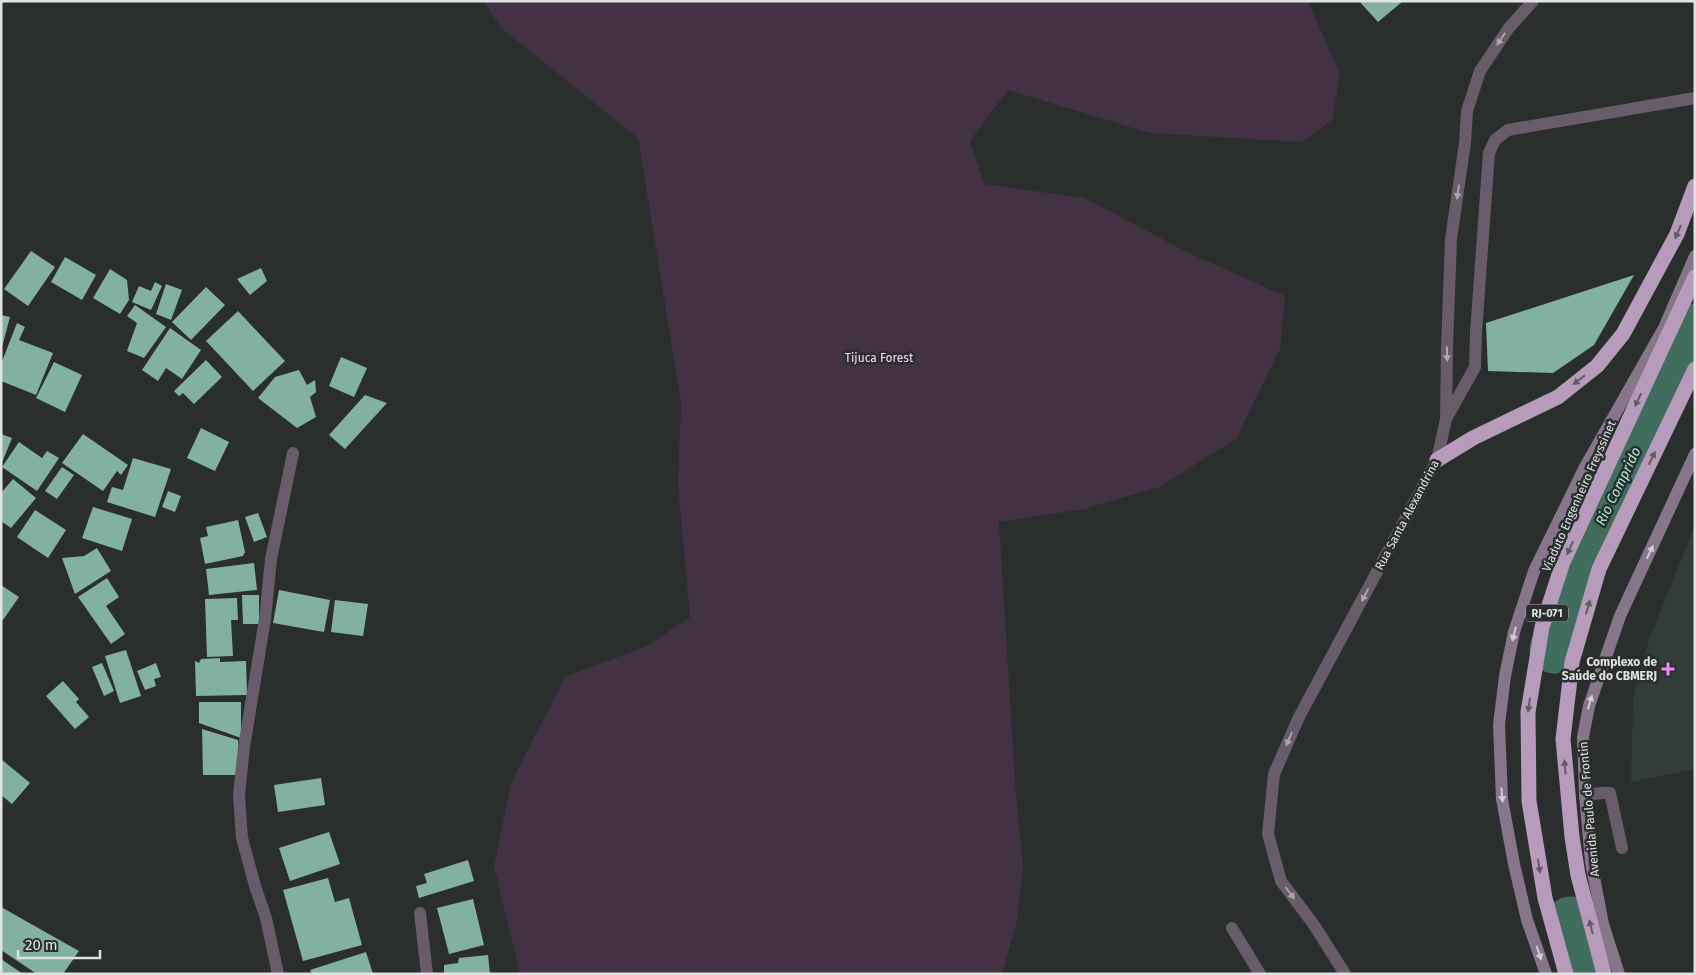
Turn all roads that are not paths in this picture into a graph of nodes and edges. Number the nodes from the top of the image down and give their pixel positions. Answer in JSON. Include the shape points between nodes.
{"nodes":[{"id":1,"x":1533,"y":1,"type":"edge"},
{"id":2,"x":1695,"y":98,"type":"edge"},
{"id":3,"x":1695,"y":186,"type":"edge"},
{"id":4,"x":1695,"y":256,"type":"edge"},
{"id":5,"x":1695,"y":277,"type":"edge"},
{"id":6,"x":1695,"y":369,"type":"edge"},
{"id":7,"x":1446,"y":419,"type":"junction"},
{"id":8,"x":293,"y":453,"type":"dead end"},
{"id":9,"x":1695,"y":454,"type":"edge"},
{"id":10,"x":1437,"y":460,"type":"junction"},
{"id":11,"x":1585,"y":795,"type":"junction"},
{"id":12,"x":1622,"y":848,"type":"dead end"},
{"id":13,"x":420,"y":913,"type":"dead end"},
{"id":14,"x":1232,"y":928,"type":"dead end"},
{"id":15,"x":278,"y":974,"type":"edge"},
{"id":16,"x":427,"y":974,"type":"edge"},
{"id":17,"x":1260,"y":974,"type":"edge"},
{"id":18,"x":1345,"y":974,"type":"edge"},
{"id":19,"x":1546,"y":974,"type":"edge"},
{"id":20,"x":1566,"y":974,"type":"edge"},
{"id":21,"x":1604,"y":974,"type":"edge"},
{"id":22,"x":1619,"y":974,"type":"edge"}],
"edges":[{"from":1,"to":7,"type":"street","name":"Rua Santa Alexandrina","one_way":true,"via":[[1508,28],[1480,71],[1467,111],[1451,239]]},
{"from":2,"to":7,"type":"street","via":[[1508,130],[1495,140],[1490,153],[1475,367]]},
{"from":3,"to":10,"type":"highway","one_way":true,"via":[[1673,242],[1623,334],[1596,366],[1558,397],[1473,438]]},
{"from":4,"to":19,"type":"main road","one_way":true,"via":[[1664,328],[1585,467],[1538,562],[1514,632],[1499,725],[1502,799],[1527,920]]},
{"from":5,"to":20,"type":"highway","name":"Viaduto Engenheiro Freyssinet","number":"RJ-071","one_way":true,"via":[[1563,562],[1542,627],[1528,712],[1529,801],[1544,898]]},
{"from":21,"to":6,"type":"highway","number":"RJ-071","one_way":true,"via":[[1578,875],[1569,810],[1563,739],[1572,662],[1599,569]]},
{"from":7,"to":10,"type":"street","name":"Rua Santa Alexandrina"},
{"from":8,"to":15,"type":"street","via":[[272,559],[239,795],[242,838],[266,918]]},
{"from":11,"to":9,"type":"main road","name":"Avenida Paulo de Frontin","one_way":true,"via":[[1583,737],[1588,706],[1620,616]]},
{"from":10,"to":18,"type":"street","name":"Rua Santa Alexandrina","one_way":true,"via":[[1299,717],[1274,774],[1268,834],[1281,881]]},
{"from":11,"to":12,"type":"street","via":[[1610,794]]},
{"from":11,"to":22,"type":"main road","name":"Avenida Paulo de Frontin","via":[[1592,871],[1602,924]]},
{"from":13,"to":16,"type":"street"},
{"from":14,"to":17,"type":"street"}]}
